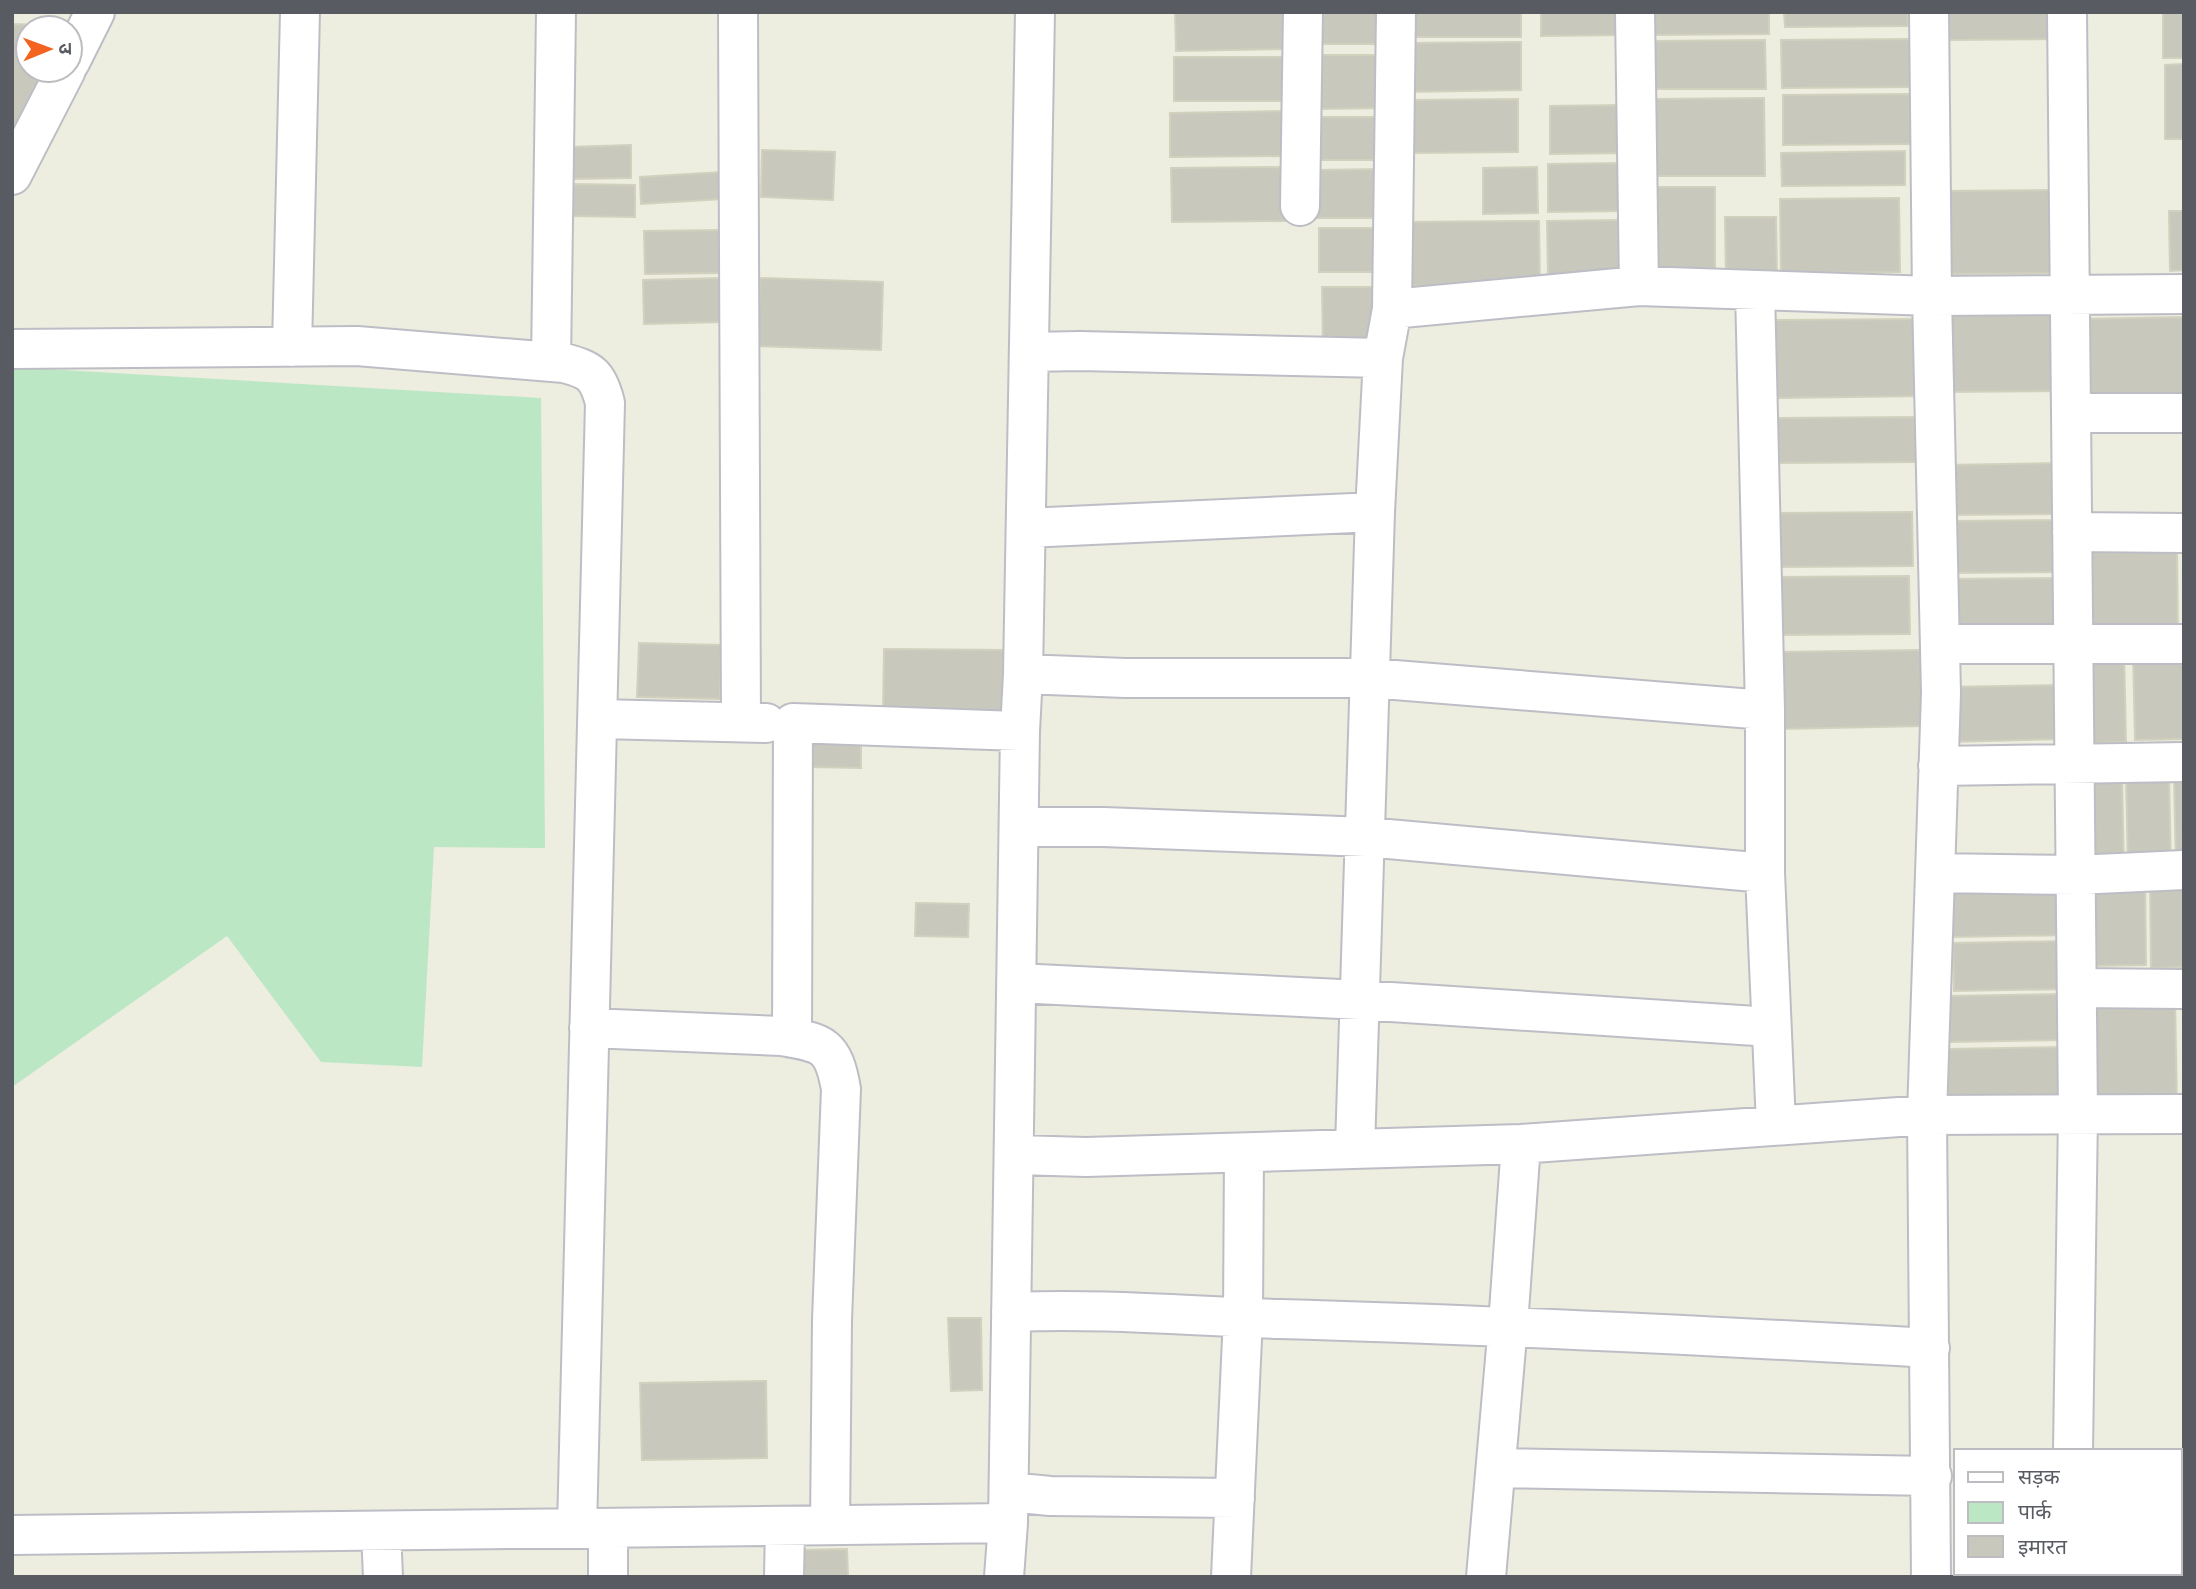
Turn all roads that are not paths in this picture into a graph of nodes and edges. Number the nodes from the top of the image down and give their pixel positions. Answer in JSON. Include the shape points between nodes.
{"nodes":[{"id":1,"x":95,"y":12,"type":"edge"},
{"id":2,"x":300,"y":12,"type":"edge"},
{"id":3,"x":556,"y":12,"type":"edge"},
{"id":4,"x":738,"y":12,"type":"edge"},
{"id":5,"x":1035,"y":12,"type":"edge"},
{"id":6,"x":1303,"y":12,"type":"edge"},
{"id":7,"x":1396,"y":12,"type":"edge"},
{"id":8,"x":1636,"y":12,"type":"edge"},
{"id":9,"x":1929,"y":12,"type":"edge"},
{"id":10,"x":2067,"y":12,"type":"edge"},
{"id":11,"x":84,"y":34,"type":"edge"},
{"id":12,"x":59,"y":84,"type":"edge"},
{"id":13,"x":12,"y":175,"type":"edge"},
{"id":14,"x":1300,"y":206,"type":"dead end"},
{"id":15,"x":1639,"y":286,"type":"junction"},
{"id":16,"x":1755,"y":290,"type":"junction"},
{"id":17,"x":2184,"y":294,"type":"edge"},
{"id":18,"x":1931,"y":296,"type":"junction"},
{"id":19,"x":2070,"y":296,"type":"junction"},
{"id":20,"x":1392,"y":309,"type":"junction"},
{"id":21,"x":292,"y":347,"type":"junction"},
{"id":22,"x":12,"y":349,"type":"edge"},
{"id":23,"x":1029,"y":352,"type":"junction"},
{"id":24,"x":1383,"y":358,"type":"junction"},
{"id":25,"x":551,"y":362,"type":"junction"},
{"id":26,"x":2071,"y":413,"type":"junction"},
{"id":27,"x":2184,"y":413,"type":"edge"},
{"id":28,"x":1375,"y":512,"type":"junction"},
{"id":29,"x":1026,"y":527,"type":"junction"},
{"id":30,"x":2072,"y":533,"type":"junction"},
{"id":31,"x":2184,"y":533,"type":"edge"},
{"id":32,"x":1940,"y":644,"type":"junction"},
{"id":33,"x":2073,"y":644,"type":"junction"},
{"id":34,"x":2184,"y":644,"type":"edge"},
{"id":35,"x":1023,"y":674,"type":"junction"},
{"id":36,"x":1370,"y":678,"type":"junction"},
{"id":37,"x":1765,"y":710,"type":"junction"},
{"id":38,"x":598,"y":719,"type":"junction"},
{"id":39,"x":741,"y":722,"type":"junction"},
{"id":40,"x":793,"y":723,"type":"junction"},
{"id":41,"x":1020,"y":731,"type":"junction"},
{"id":42,"x":2184,"y":762,"type":"edge"},
{"id":43,"x":2074,"y":764,"type":"junction"},
{"id":44,"x":1938,"y":766,"type":"junction"},
{"id":45,"x":1020,"y":827,"type":"junction"},
{"id":46,"x":1366,"y":837,"type":"junction"},
{"id":47,"x":2184,"y":870,"type":"edge"},
{"id":48,"x":1765,"y":873,"type":"junction"},
{"id":49,"x":1935,"y":873,"type":"junction"},
{"id":50,"x":2076,"y":874,"type":"junction"},
{"id":51,"x":1017,"y":983,"type":"junction"},
{"id":52,"x":2077,"y":988,"type":"junction"},
{"id":53,"x":2184,"y":989,"type":"edge"},
{"id":54,"x":1360,"y":1000,"type":"junction"},
{"id":55,"x":1771,"y":1027,"type":"junction"},
{"id":56,"x":589,"y":1028,"type":"junction"},
{"id":57,"x":792,"y":1038,"type":"junction"},
{"id":58,"x":2078,"y":1114,"type":"junction"},
{"id":59,"x":2184,"y":1114,"type":"edge"},
{"id":60,"x":1927,"y":1115,"type":"junction"},
{"id":61,"x":1776,"y":1125,"type":"junction"},
{"id":62,"x":1521,"y":1144,"type":"junction"},
{"id":63,"x":1355,"y":1148,"type":"junction"},
{"id":64,"x":1244,"y":1153,"type":"junction"},
{"id":65,"x":1014,"y":1155,"type":"junction"},
{"id":66,"x":1011,"y":1312,"type":"junction"},
{"id":67,"x":1243,"y":1317,"type":"junction"},
{"id":68,"x":1508,"y":1325,"type":"junction"},
{"id":69,"x":1930,"y":1348,"type":"junction"},
{"id":70,"x":2073,"y":1449,"type":"edge"},
{"id":71,"x":1496,"y":1468,"type":"junction"},
{"id":72,"x":1932,"y":1476,"type":"junction"},
{"id":73,"x":1235,"y":1498,"type":"junction"},
{"id":74,"x":1008,"y":1507,"type":"junction"},
{"id":75,"x":785,"y":1525,"type":"junction"},
{"id":76,"x":830,"y":1525,"type":"junction"},
{"id":77,"x":593,"y":1528,"type":"junction"},
{"id":78,"x":381,"y":1531,"type":"junction"},
{"id":79,"x":12,"y":1535,"type":"edge"},
{"id":80,"x":383,"y":1577,"type":"edge"},
{"id":81,"x":608,"y":1577,"type":"edge"},
{"id":82,"x":784,"y":1577,"type":"edge"},
{"id":83,"x":1004,"y":1577,"type":"edge"},
{"id":84,"x":1231,"y":1577,"type":"edge"},
{"id":85,"x":1486,"y":1577,"type":"edge"},
{"id":86,"x":1931,"y":1577,"type":"edge"}],
"edges":[{"from":1,"to":11,"type":"street"},
{"from":2,"to":21,"type":"street"},
{"from":3,"to":25,"type":"street"},
{"from":4,"to":39,"type":"street"},
{"from":5,"to":23,"type":"street"},
{"from":6,"to":14,"type":"street"},
{"from":7,"to":20,"type":"street"},
{"from":8,"to":15,"type":"street"},
{"from":9,"to":18,"type":"street"},
{"from":10,"to":19,"type":"street"},
{"from":12,"to":13,"type":"street"},
{"from":15,"to":16,"type":"street"},
{"from":15,"to":20,"type":"street"},
{"from":16,"to":18,"type":"street"},
{"from":16,"to":37,"type":"street"},
{"from":17,"to":19,"type":"street"},
{"from":18,"to":19,"type":"street"},
{"from":18,"to":32,"type":"street"},
{"from":19,"to":26,"type":"street"},
{"from":20,"to":24,"type":"street"},
{"from":21,"to":22,"type":"street"},
{"from":21,"to":25,"type":"street","via":[[357,346]]},
{"from":23,"to":24,"type":"street"},
{"from":23,"to":29,"type":"street"},
{"from":24,"to":28,"type":"street"},
{"from":25,"to":38,"type":"street","via":[[585,368],[600,382],[605,403]]},
{"from":26,"to":27,"type":"street"},
{"from":26,"to":30,"type":"street"},
{"from":28,"to":29,"type":"street"},
{"from":28,"to":36,"type":"street"},
{"from":29,"to":35,"type":"street"},
{"from":30,"to":31,"type":"street"},
{"from":30,"to":33,"type":"street"},
{"from":32,"to":33,"type":"street"},
{"from":32,"to":44,"type":"street"},
{"from":33,"to":34,"type":"street"},
{"from":33,"to":43,"type":"street"},
{"from":35,"to":36,"type":"street"},
{"from":35,"to":41,"type":"street"},
{"from":36,"to":37,"type":"street"},
{"from":36,"to":46,"type":"street"},
{"from":37,"to":48,"type":"street"},
{"from":38,"to":39,"type":"street"},
{"from":38,"to":56,"type":"street"},
{"from":39,"to":40,"type":"street"},
{"from":40,"to":41,"type":"street"},
{"from":40,"to":57,"type":"street"},
{"from":41,"to":45,"type":"street"},
{"from":42,"to":43,"type":"street"},
{"from":43,"to":44,"type":"street"},
{"from":43,"to":50,"type":"street"},
{"from":44,"to":49,"type":"street"},
{"from":45,"to":46,"type":"street"},
{"from":45,"to":51,"type":"street"},
{"from":46,"to":48,"type":"street"},
{"from":46,"to":54,"type":"street"},
{"from":47,"to":50,"type":"street"},
{"from":48,"to":55,"type":"street"},
{"from":49,"to":50,"type":"street"},
{"from":49,"to":60,"type":"street"},
{"from":50,"to":52,"type":"street"},
{"from":51,"to":54,"type":"street"},
{"from":51,"to":65,"type":"street"},
{"from":52,"to":53,"type":"street"},
{"from":52,"to":58,"type":"street"},
{"from":54,"to":55,"type":"street"},
{"from":54,"to":63,"type":"street"},
{"from":55,"to":61,"type":"street"},
{"from":56,"to":57,"type":"street"},
{"from":56,"to":77,"type":"street"},
{"from":57,"to":76,"type":"street","via":[[812,1040],[828,1051],[841,1089]]},
{"from":58,"to":59,"type":"street"},
{"from":58,"to":60,"type":"street"},
{"from":58,"to":70,"type":"street"},
{"from":60,"to":61,"type":"street"},
{"from":60,"to":69,"type":"street"},
{"from":61,"to":62,"type":"street"},
{"from":62,"to":63,"type":"street"},
{"from":62,"to":68,"type":"street"},
{"from":63,"to":64,"type":"street"},
{"from":64,"to":65,"type":"street"},
{"from":64,"to":67,"type":"street"},
{"from":65,"to":66,"type":"street"},
{"from":66,"to":67,"type":"street","via":[[1073,1309]]},
{"from":66,"to":74,"type":"street"},
{"from":67,"to":68,"type":"street"},
{"from":67,"to":73,"type":"street"},
{"from":68,"to":69,"type":"street"},
{"from":68,"to":71,"type":"street"},
{"from":69,"to":72,"type":"street"},
{"from":71,"to":72,"type":"street"},
{"from":71,"to":85,"type":"street"},
{"from":72,"to":86,"type":"street"},
{"from":73,"to":74,"type":"street","via":[[1049,1496]]},
{"from":73,"to":84,"type":"street"},
{"from":74,"to":76,"type":"street"},
{"from":74,"to":83,"type":"street"},
{"from":75,"to":76,"type":"street"},
{"from":75,"to":77,"type":"street"},
{"from":75,"to":82,"type":"street"},
{"from":77,"to":78,"type":"street"},
{"from":77,"to":81,"type":"street"},
{"from":78,"to":79,"type":"street"},
{"from":78,"to":80,"type":"street"}]}
